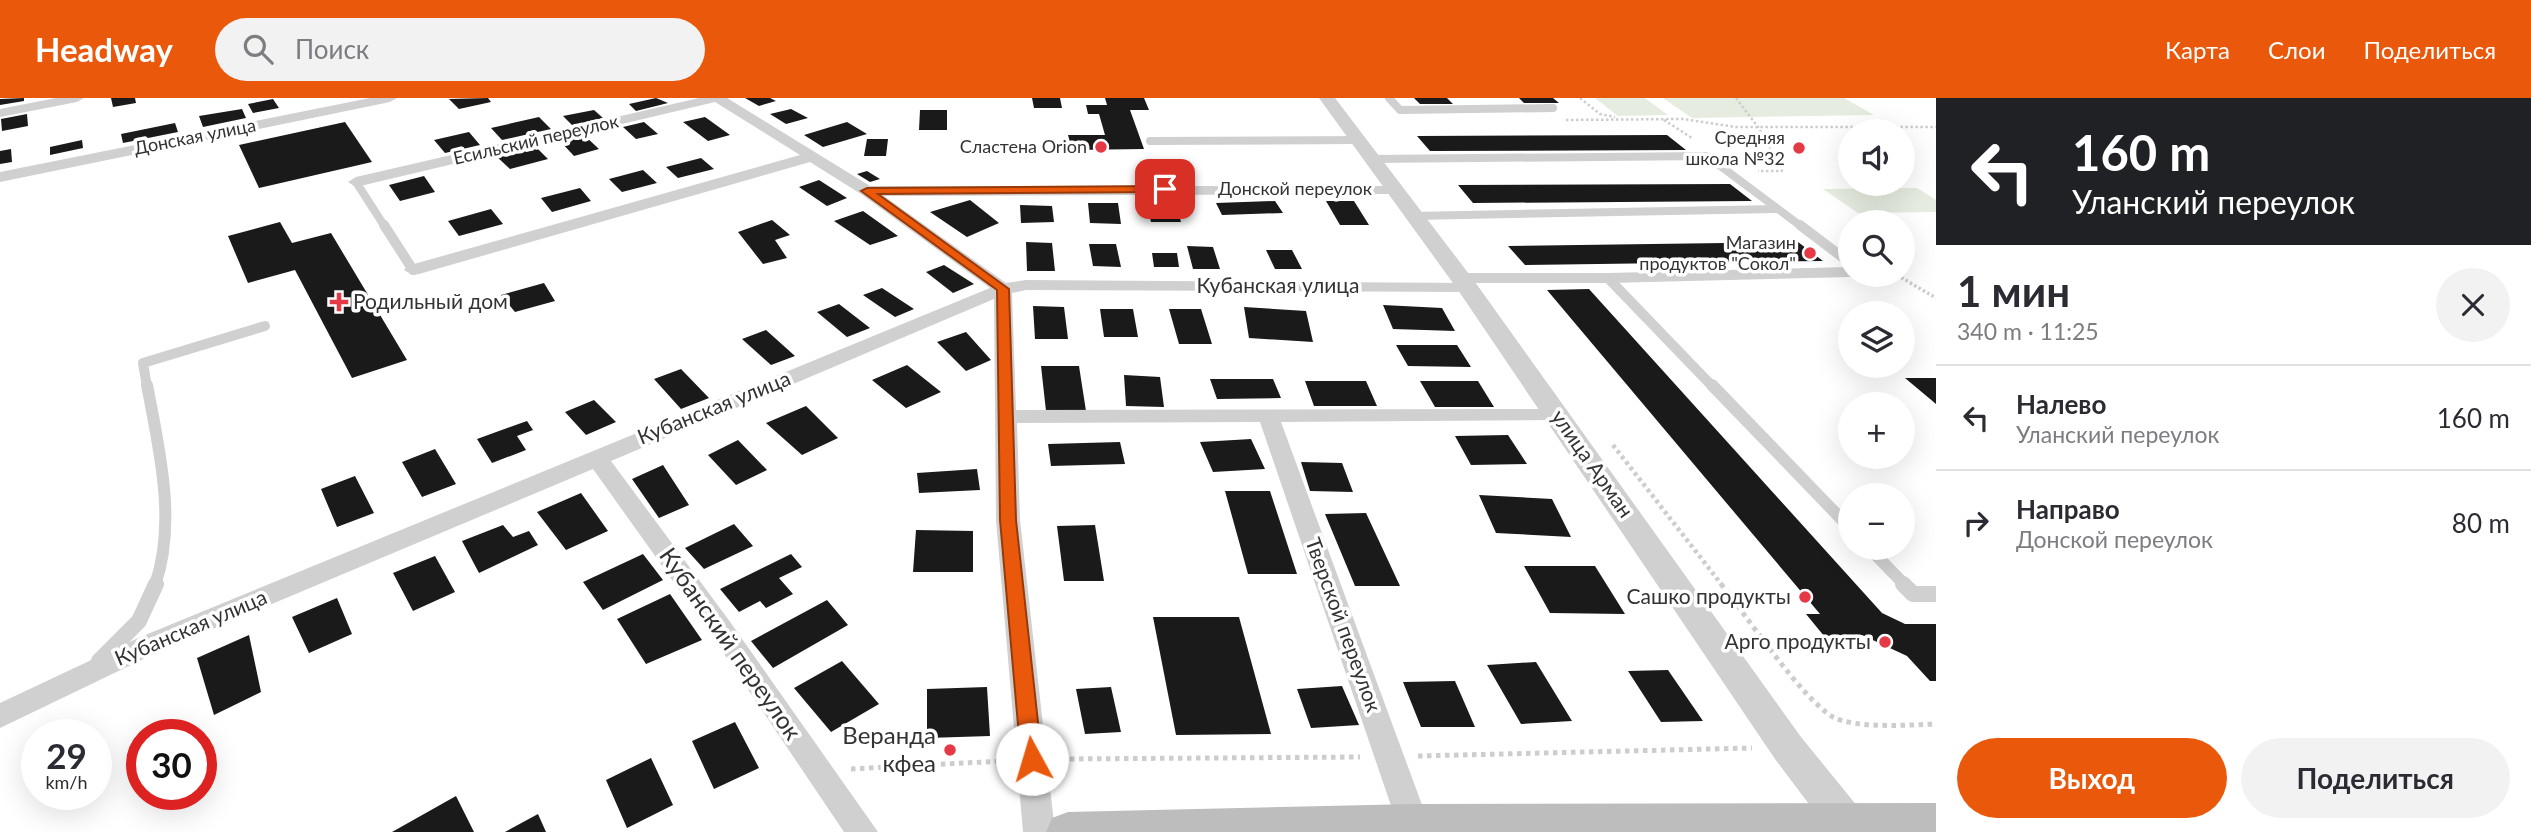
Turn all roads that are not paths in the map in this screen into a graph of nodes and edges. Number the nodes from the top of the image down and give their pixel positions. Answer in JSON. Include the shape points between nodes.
{"nodes":[{"id":1,"x":77,"y":98,"type":"edge"},
{"id":2,"x":390,"y":98,"type":"edge"},
{"id":3,"x":717,"y":98,"type":"edge"},
{"id":4,"x":1327,"y":98,"type":"edge"},
{"id":5,"x":1389,"y":98,"type":"edge"},
{"id":6,"x":1553,"y":108,"type":"dead end"},
{"id":7,"x":0,"y":113,"type":"edge"},
{"id":8,"x":1150,"y":141,"type":"dead end"},
{"id":9,"x":1366,"y":150,"type":"junction"},
{"id":10,"x":810,"y":157,"type":"junction"},
{"id":11,"x":0,"y":177,"type":"edge"},
{"id":12,"x":356,"y":182,"type":"joint"},
{"id":13,"x":1394,"y":189,"type":"junction"},
{"id":14,"x":867,"y":191,"type":"junction"},
{"id":15,"x":1776,"y":209,"type":"junction"},
{"id":16,"x":1413,"y":216,"type":"junction"},
{"id":17,"x":1838,"y":254,"type":"edge"},
{"id":18,"x":413,"y":270,"type":"joint"},
{"id":19,"x":1838,"y":272,"type":"edge"},
{"id":20,"x":1608,"y":278,"type":"junction"},
{"id":21,"x":1464,"y":283,"type":"junction"},
{"id":22,"x":1003,"y":289,"type":"junction"},
{"id":23,"x":265,"y":326,"type":"dead end"},
{"id":24,"x":1558,"y":414,"type":"junction"},
{"id":25,"x":1007,"y":417,"type":"junction"},
{"id":26,"x":1269,"y":418,"type":"junction"},
{"id":27,"x":596,"y":456,"type":"junction"},
{"id":28,"x":1838,"y":516,"type":"edge"},
{"id":29,"x":1880,"y":560,"type":"edge"},
{"id":30,"x":1936,"y":594,"type":"edge"},
{"id":31,"x":81,"y":677,"type":"junction"},
{"id":32,"x":0,"y":716,"type":"edge"},
{"id":33,"x":1936,"y":823,"type":"edge"},
{"id":34,"x":1415,"y":828,"type":"edge"},
{"id":35,"x":1851,"y":829,"type":"edge"},
{"id":36,"x":862,"y":832,"type":"edge"},
{"id":37,"x":1039,"y":832,"type":"edge"},
{"id":38,"x":1068,"y":832,"type":"edge"}],
"edges":[{"from":1,"to":7,"type":"street"},
{"from":2,"to":11,"type":"street","name":"Донская улица"},
{"from":3,"to":10,"type":"street"},
{"from":3,"to":12,"type":"street","name":"Есильский переулок"},
{"from":4,"to":9,"type":"street","name":"улица Арман"},
{"from":5,"to":6,"type":"lane","via":[[1400,110]]},
{"from":8,"to":9,"type":"lane"},
{"from":9,"to":13,"type":"street","name":"улица Арман"},
{"from":9,"to":15,"type":"lane","via":[[1707,156]]},
{"from":10,"to":14,"type":"street"},
{"from":10,"to":18,"type":"street"},
{"from":12,"to":18,"type":"lane"},
{"from":13,"to":14,"type":"street","name":"Донской переулок"},
{"from":13,"to":16,"type":"street","name":"улица Арман"},
{"from":14,"to":22,"type":"street"},
{"from":15,"to":16,"type":"lane"},
{"from":15,"to":17,"type":"lane"},
{"from":16,"to":21,"type":"street","name":"улица Арман"},
{"from":19,"to":20,"type":"lane"},
{"from":20,"to":21,"type":"lane"},
{"from":20,"to":28,"type":"lane"},
{"from":21,"to":22,"type":"street","name":"Кубанская улица","via":[[1026,285]]},
{"from":21,"to":24,"type":"street","name":"улица Арман"},
{"from":22,"to":25,"type":"street"},
{"from":22,"to":27,"type":"street","name":"Кубанская улица"},
{"from":23,"to":31,"type":"lane","via":[[143,363],[164,477],[162,557],[148,606],[120,644]]},
{"from":24,"to":26,"type":"street"},
{"from":24,"to":35,"type":"street","name":"улица Арман","via":[[1788,748]]},
{"from":25,"to":26,"type":"street"},
{"from":25,"to":37,"type":"street","via":[[1008,520]]},
{"from":26,"to":34,"type":"street","name":"Тверской переулок"},
{"from":27,"to":31,"type":"street","name":"Кубанская улица"},
{"from":27,"to":36,"type":"street","name":"Кубанский переулок"},
{"from":29,"to":30,"type":"lane","via":[[1913,594]]},
{"from":31,"to":32,"type":"street","name":"Кубанская улица"},
{"from":33,"to":35,"type":"main road"},
{"from":34,"to":35,"type":"main road"},
{"from":34,"to":38,"type":"main road"}]}
